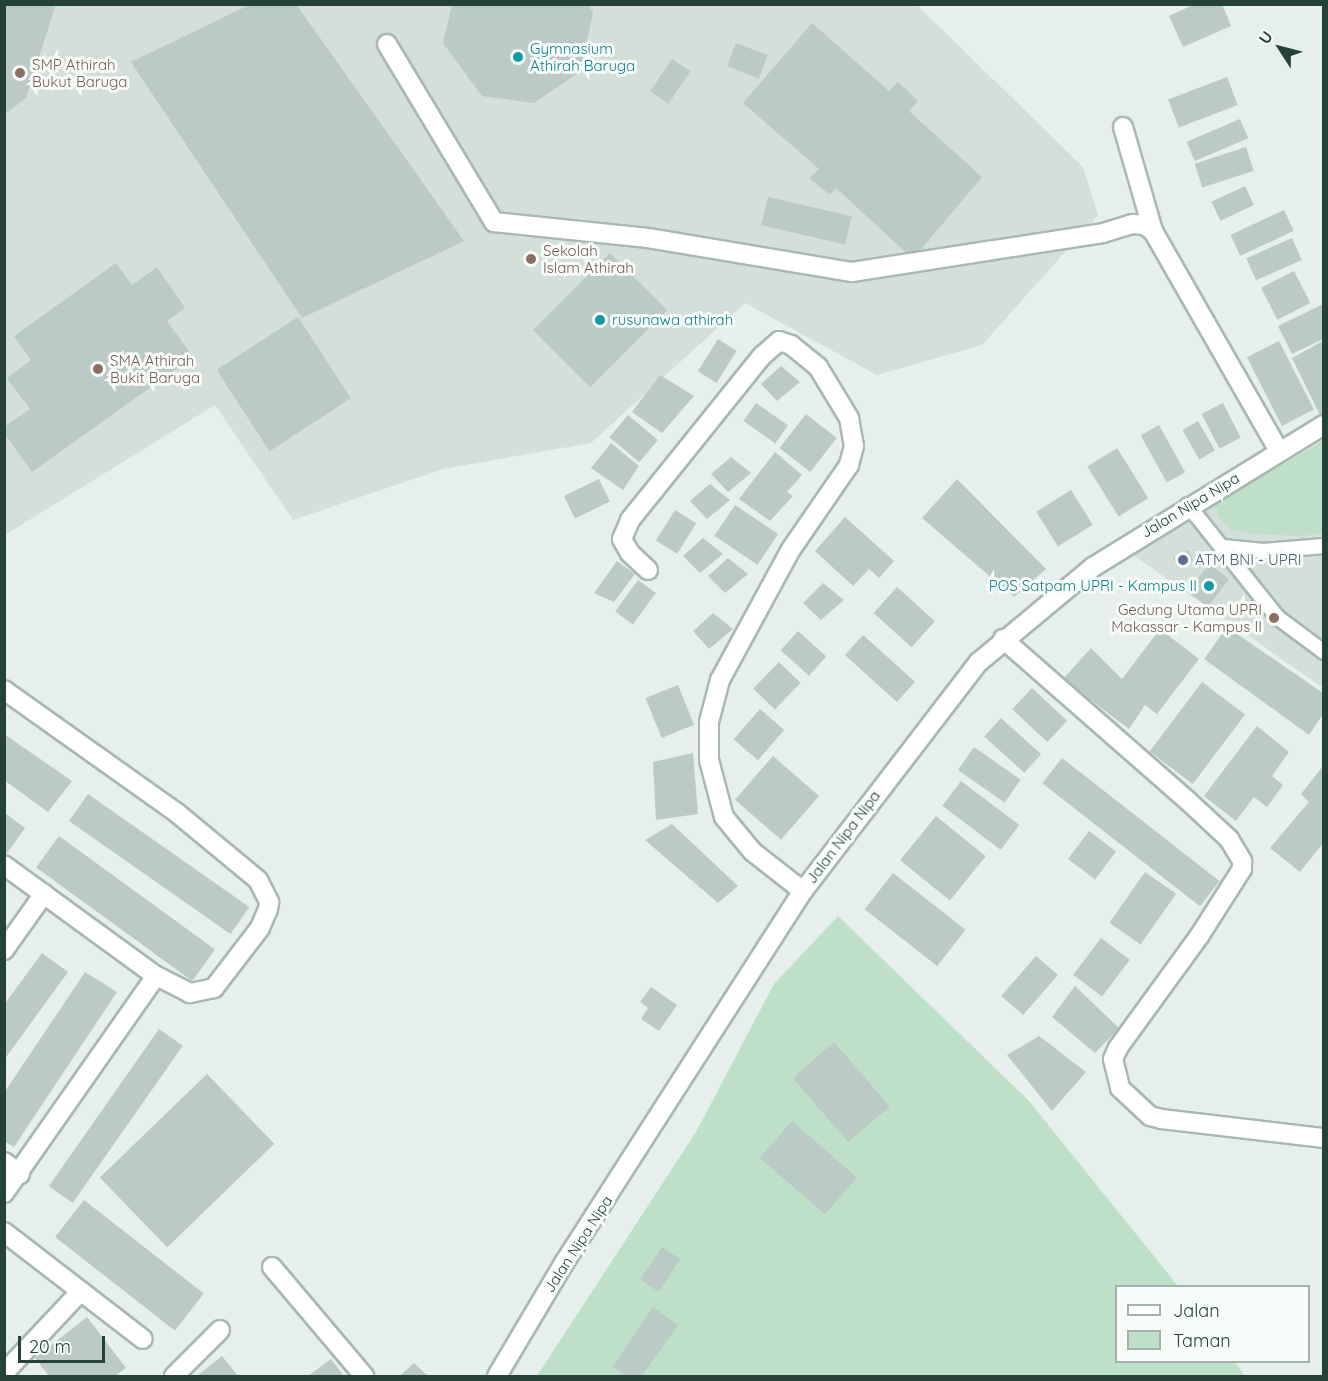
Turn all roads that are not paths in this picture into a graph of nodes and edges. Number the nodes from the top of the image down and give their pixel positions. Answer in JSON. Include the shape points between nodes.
{"nodes":[{"id":1,"x":387,"y":44,"type":"dead end"},
{"id":2,"x":1123,"y":127,"type":"dead end"},
{"id":3,"x":1153,"y":231,"type":"junction"},
{"id":4,"x":1323,"y":425,"type":"edge"},
{"id":5,"x":1280,"y":451,"type":"junction"},
{"id":6,"x":1188,"y":505,"type":"junction"},
{"id":7,"x":1323,"y":546,"type":"edge"},
{"id":8,"x":1223,"y":548,"type":"junction"},
{"id":9,"x":648,"y":570,"type":"dead end"},
{"id":10,"x":1003,"y":639,"type":"junction"},
{"id":11,"x":1323,"y":652,"type":"edge"},
{"id":12,"x":4,"y":690,"type":"edge"},
{"id":13,"x":4,"y":865,"type":"edge"},
{"id":14,"x":803,"y":891,"type":"junction"},
{"id":15,"x":44,"y":894,"type":"junction"},
{"id":16,"x":4,"y":950,"type":"edge"},
{"id":17,"x":156,"y":976,"type":"junction"},
{"id":18,"x":1323,"y":1138,"type":"edge"},
{"id":19,"x":4,"y":1162,"type":"edge"},
{"id":20,"x":20,"y":1174,"type":"junction"},
{"id":21,"x":4,"y":1193,"type":"edge"},
{"id":22,"x":4,"y":1232,"type":"edge"},
{"id":23,"x":272,"y":1267,"type":"dead end"},
{"id":24,"x":81,"y":1291,"type":"junction"},
{"id":25,"x":220,"y":1330,"type":"dead end"},
{"id":26,"x":144,"y":1340,"type":"dead end"},
{"id":27,"x":4,"y":1373,"type":"edge"},
{"id":28,"x":174,"y":1377,"type":"edge"},
{"id":29,"x":364,"y":1377,"type":"edge"},
{"id":30,"x":497,"y":1377,"type":"edge"}],
"edges":[{"from":1,"to":3,"type":"street","via":[[494,222],[648,238],[852,273],[1102,233],[1133,224]]},
{"from":2,"to":3,"type":"street"},
{"from":3,"to":5,"type":"street"},
{"from":4,"to":5,"type":"street","name":"Jalan Nipa Nipa"},
{"from":5,"to":6,"type":"street","name":"Jalan Nipa Nipa"},
{"from":6,"to":8,"type":"lane"},
{"from":6,"to":10,"type":"street","name":"Jalan Nipa Nipa","via":[[1093,567]]},
{"from":7,"to":8,"type":"lane","via":[[1264,551]]},
{"from":8,"to":11,"type":"lane","via":[[1277,617]]},
{"from":9,"to":14,"type":"street","via":[[630,553],[622,538],[630,520],[762,356],[779,341],[791,345],[818,367],[849,418],[854,446],[849,465],[790,551],[720,680],[709,722],[709,760],[724,817],[753,852]]},
{"from":10,"to":14,"type":"street","name":"Jalan Nipa Nipa","via":[[959,687]]},
{"from":10,"to":18,"type":"street","via":[[1229,839],[1242,861],[1242,869],[1200,935],[1118,1048],[1113,1059],[1120,1088],[1150,1116],[1162,1119]]},
{"from":12,"to":17,"type":"street","via":[[177,813],[258,880],[265,891],[268,909],[260,928],[213,988],[190,993]]},
{"from":13,"to":15,"type":"street"},
{"from":14,"to":30,"type":"street","name":"Jalan Nipa Nipa","via":[[564,1263]]},
{"from":15,"to":16,"type":"street"},
{"from":15,"to":17,"type":"street"},
{"from":17,"to":20,"type":"street"},
{"from":19,"to":20,"type":"street"},
{"from":20,"to":21,"type":"street"},
{"from":22,"to":24,"type":"street"},
{"from":23,"to":29,"type":"street"},
{"from":24,"to":26,"type":"street"},
{"from":24,"to":27,"type":"street"},
{"from":25,"to":28,"type":"street"}]}
